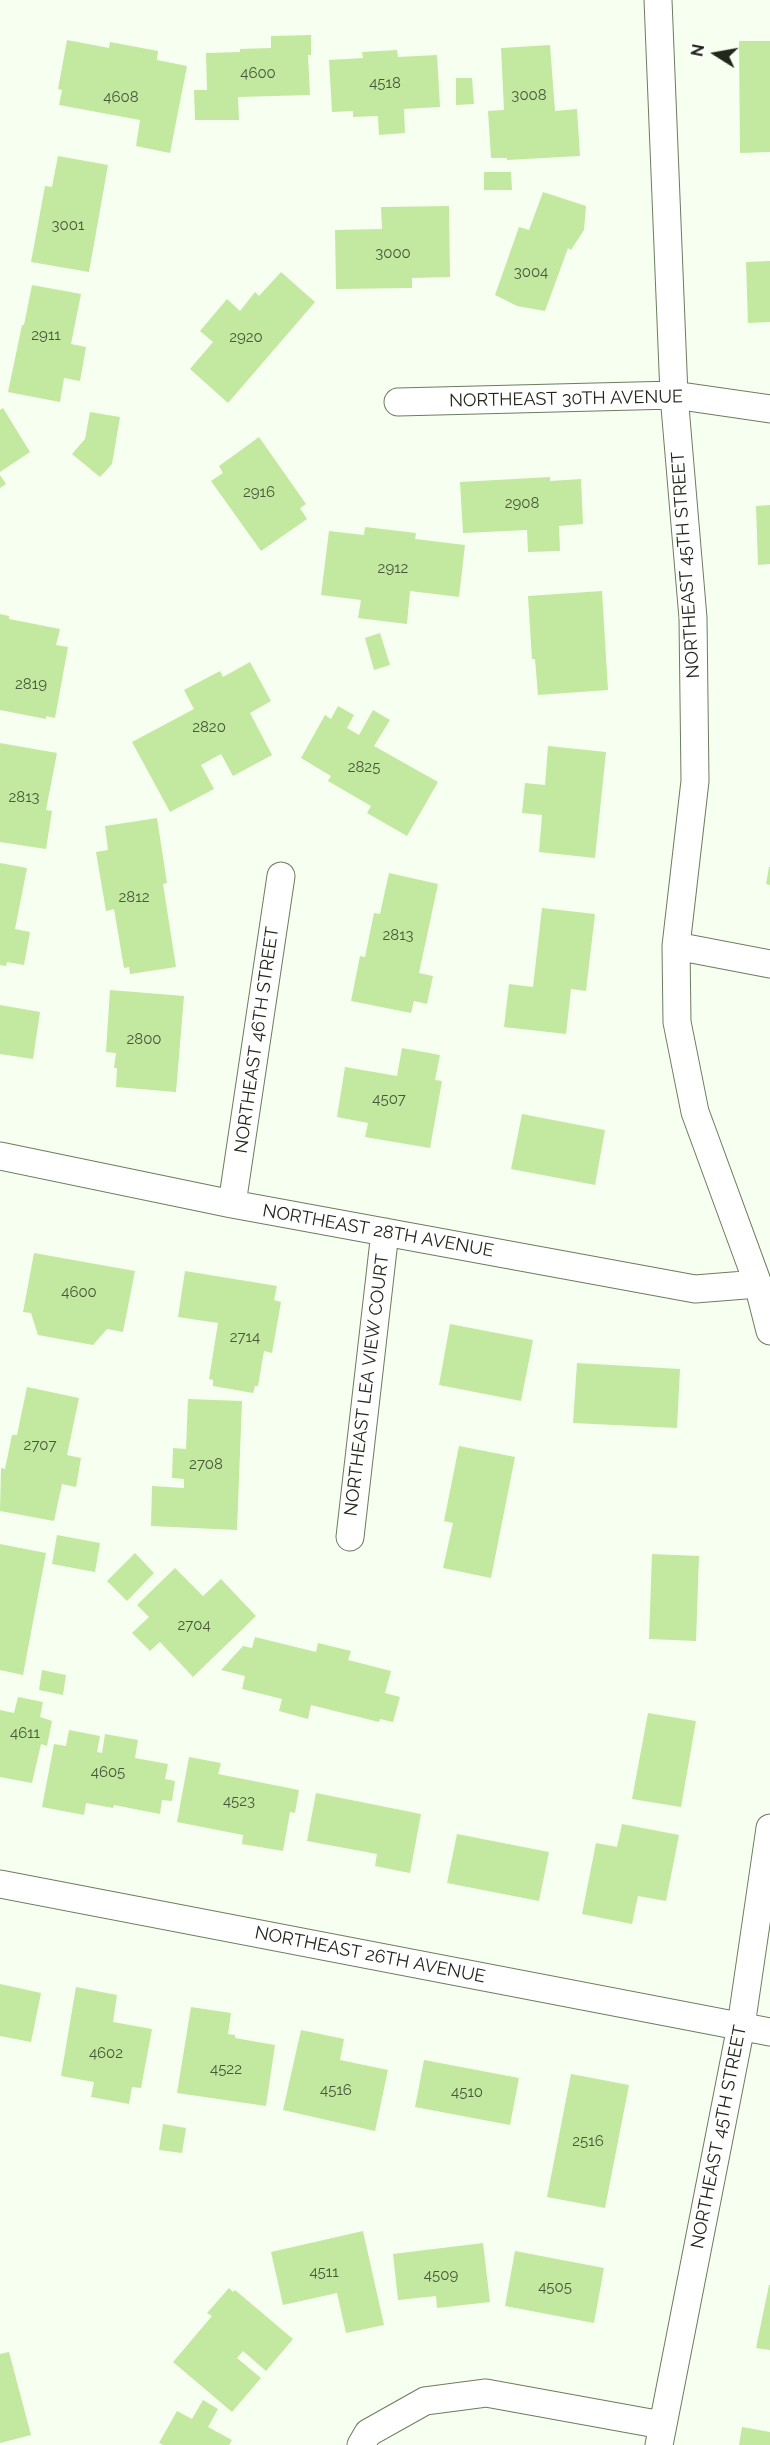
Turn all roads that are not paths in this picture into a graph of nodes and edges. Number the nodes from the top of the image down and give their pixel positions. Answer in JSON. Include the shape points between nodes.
{"nodes":[{"id":1,"x":658,"y":0,"type":"edge"},
{"id":2,"x":674,"y":395,"type":"junction"},
{"id":3,"x":398,"y":402,"type":"dead end"},
{"id":4,"x":770,"y":409,"type":"edge"},
{"id":5,"x":281,"y":876,"type":"dead end"},
{"id":6,"x":676,"y":946,"type":"junction"},
{"id":7,"x":770,"y":963,"type":"edge"},
{"id":8,"x":0,"y":1156,"type":"edge"},
{"id":9,"x":232,"y":1204,"type":"junction"},
{"id":10,"x":385,"y":1232,"type":"junction"},
{"id":11,"x":758,"y":1284,"type":"junction"},
{"id":12,"x":770,"y":1331,"type":"edge"},
{"id":13,"x":350,"y":1538,"type":"dead end"},
{"id":14,"x":770,"y":1828,"type":"edge"},
{"id":15,"x":0,"y":1884,"type":"edge"},
{"id":16,"x":741,"y":2026,"type":"junction"},
{"id":17,"x":770,"y":2032,"type":"edge"},
{"id":18,"x":660,"y":2435,"type":"edge"},
{"id":19,"x":361,"y":2445,"type":"edge"}],
"edges":[{"from":1,"to":2,"type":"street","name":"NORTHEAST 45TH STREET"},
{"from":2,"to":3,"type":"street","name":"NORTHEAST 30TH AVENUE"},
{"from":2,"to":4,"type":"street","name":"NORTHEAST 30TH AVENUE"},
{"from":2,"to":6,"type":"street","name":"NORTHEAST 45TH STREET","via":[[693,618],[695,781]]},
{"from":5,"to":9,"type":"street","name":"NORTHEAST 46TH STREET"},
{"from":6,"to":7,"type":"street"},
{"from":6,"to":11,"type":"street","name":"NORTHEAST 45TH STREET","via":[[677,1022],[695,1112]]},
{"from":8,"to":9,"type":"street","name":"NORTHEAST 28TH AVENUE"},
{"from":9,"to":10,"type":"street","name":"NORTHEAST 28TH AVENUE"},
{"from":10,"to":11,"type":"street","name":"NORTHEAST 28TH AVENUE","via":[[695,1289]]},
{"from":10,"to":13,"type":"street","name":"NORTHEAST LEA VIEW COURT"},
{"from":11,"to":12,"type":"street","name":"NORTHEAST 45TH STREET"},
{"from":14,"to":16,"type":"street","name":"NORTHEAST 45TH STREET"},
{"from":15,"to":16,"type":"street","name":"NORTHEAST 26TH AVENUE"},
{"from":16,"to":17,"type":"street","name":"NORTHEAST 26TH AVENUE"},
{"from":16,"to":18,"type":"street","name":"NORTHEAST 45TH STREET"},
{"from":18,"to":19,"type":"street","via":[[486,2392],[424,2402],[368,2433]]}]}
